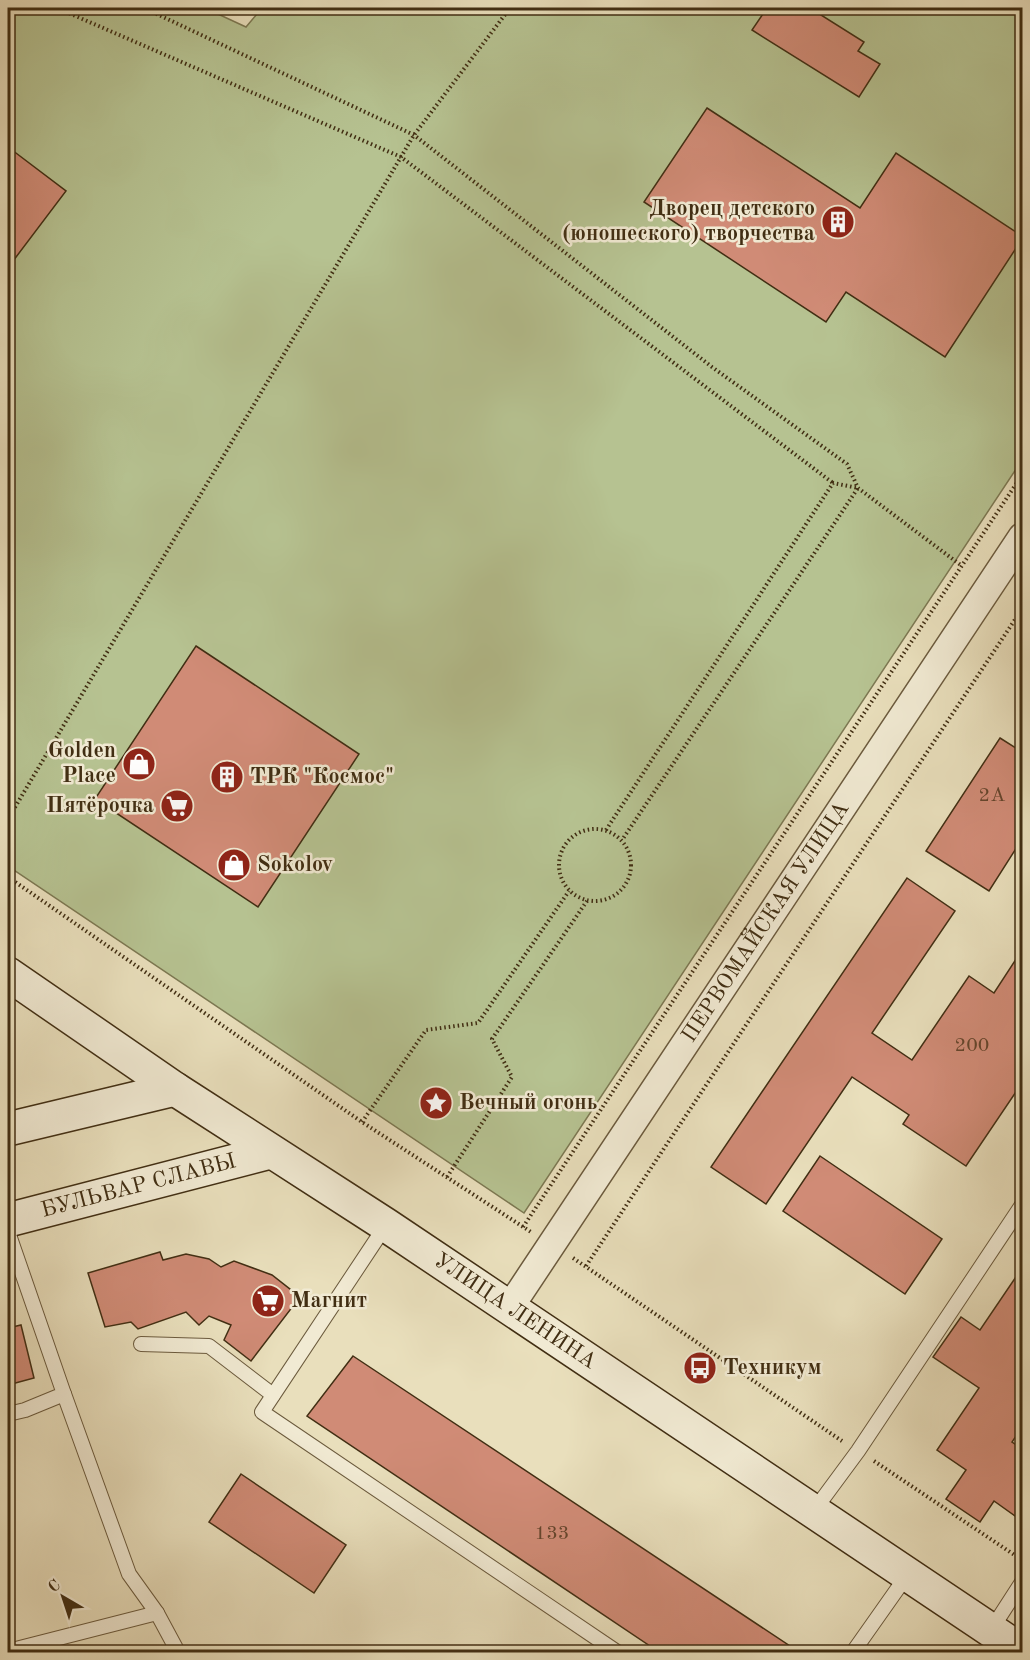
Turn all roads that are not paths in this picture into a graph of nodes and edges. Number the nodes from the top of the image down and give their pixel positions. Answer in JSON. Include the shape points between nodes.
{"nodes":[{"id":1,"x":1023,"y":537,"type":"edge"},
{"id":2,"x":8,"y":974,"type":"edge"},
{"id":3,"x":175,"y":1089,"type":"junction"},
{"id":4,"x":8,"y":1130,"type":"edge"},
{"id":5,"x":270,"y":1152,"type":"junction"},
{"id":6,"x":1023,"y":1205,"type":"edge"},
{"id":7,"x":8,"y":1220,"type":"edge"},
{"id":8,"x":386,"y":1225,"type":"junction"},
{"id":9,"x":8,"y":1232,"type":"edge"},
{"id":10,"x":510,"y":1307,"type":"junction"},
{"id":11,"x":141,"y":1344,"type":"dead end"},
{"id":12,"x":64,"y":1394,"type":"junction"},
{"id":13,"x":273,"y":1395,"type":"junction"},
{"id":14,"x":8,"y":1414,"type":"edge"},
{"id":15,"x":813,"y":1512,"type":"junction"},
{"id":16,"x":908,"y":1574,"type":"junction"},
{"id":17,"x":1023,"y":1582,"type":"edge"},
{"id":18,"x":157,"y":1613,"type":"junction"},
{"id":19,"x":991,"y":1630,"type":"junction"},
{"id":20,"x":8,"y":1651,"type":"edge"},
{"id":21,"x":1023,"y":1651,"type":"edge"},
{"id":22,"x":178,"y":1653,"type":"edge"},
{"id":23,"x":617,"y":1653,"type":"edge"},
{"id":24,"x":853,"y":1653,"type":"edge"}],
"edges":[{"from":1,"to":10,"type":"street","name":"ПЕРВОМАЙСКАЯ УЛИЦА"},
{"from":2,"to":3,"type":"main road","name":"УЛИЦА ЛЕНИНА"},
{"from":3,"to":4,"type":"main road"},
{"from":3,"to":5,"type":"main road","name":"УЛИЦА ЛЕНИНА"},
{"from":5,"to":7,"type":"main road","name":"БУЛЬВАР СЛАВЫ"},
{"from":5,"to":8,"type":"main road","name":"УЛИЦА ЛЕНИНА"},
{"from":6,"to":15,"type":"lane"},
{"from":8,"to":10,"type":"main road","name":"УЛИЦА ЛЕНИНА"},
{"from":8,"to":13,"type":"lane"},
{"from":9,"to":12,"type":"lane"},
{"from":10,"to":15,"type":"main road","name":"УЛИЦА ЛЕНИНА"},
{"from":11,"to":13,"type":"lane","via":[[209,1346]]},
{"from":12,"to":14,"type":"lane"},
{"from":12,"to":18,"type":"lane","via":[[129,1574]]},
{"from":13,"to":23,"type":"lane","via":[[262,1412]]},
{"from":15,"to":16,"type":"main road","name":"УЛИЦА ЛЕНИНА"},
{"from":16,"to":19,"type":"main road","name":"УЛИЦА ЛЕНИНА"},
{"from":16,"to":24,"type":"lane"},
{"from":17,"to":19,"type":"lane"},
{"from":18,"to":20,"type":"lane"},
{"from":18,"to":22,"type":"lane"},
{"from":19,"to":21,"type":"main road","name":"УЛИЦА ЛЕНИНА"}]}
